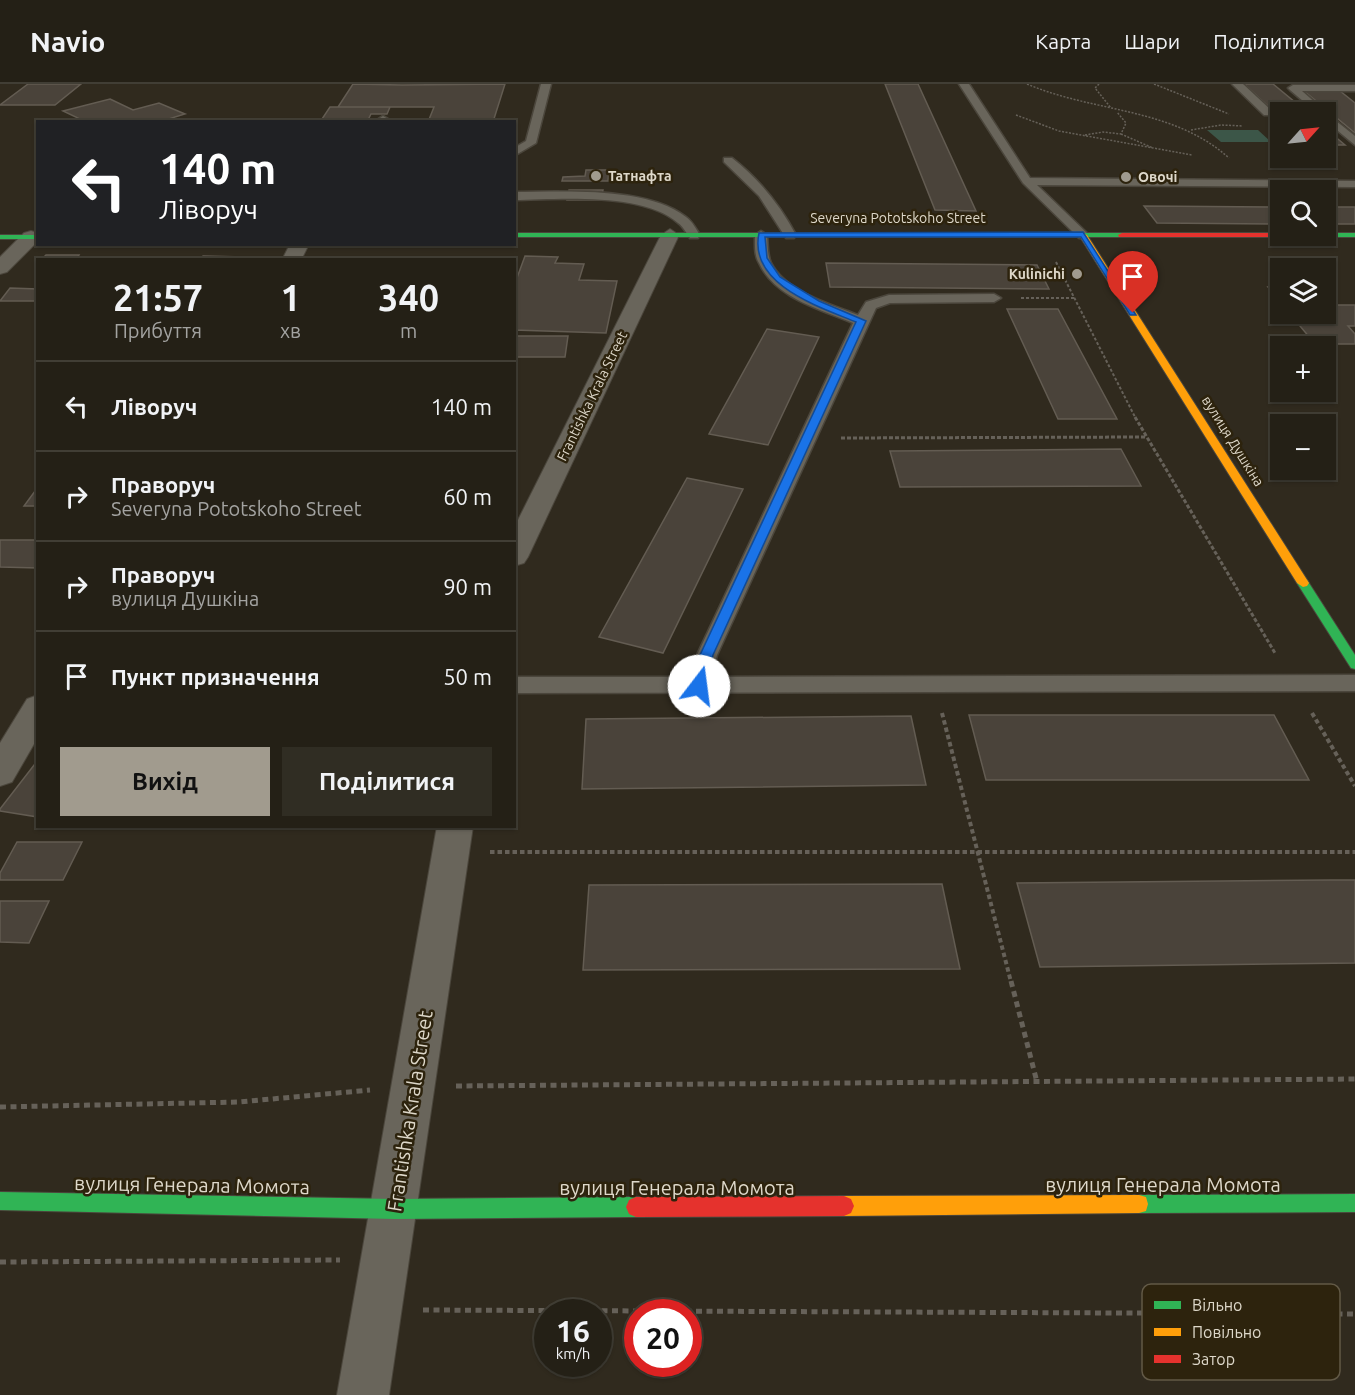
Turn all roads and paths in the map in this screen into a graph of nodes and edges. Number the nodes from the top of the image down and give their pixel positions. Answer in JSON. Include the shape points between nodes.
{"nodes":[{"id":1,"x":546,"y":84,"type":"edge"},
{"id":2,"x":964,"y":84,"type":"edge"},
{"id":3,"x":1027,"y":84,"type":"edge"},
{"id":4,"x":1099,"y":84,"type":"edge"},
{"id":5,"x":1154,"y":84,"type":"edge"},
{"id":6,"x":1237,"y":84,"type":"edge"},
{"id":7,"x":1291,"y":86,"type":"edge"},
{"id":8,"x":1353,"y":87,"type":"edge"},
{"id":9,"x":971,"y":95,"type":"junction"},
{"id":10,"x":1310,"y":102,"type":"edge"},
{"id":11,"x":1112,"y":109,"type":"junction"},
{"id":12,"x":1268,"y":113,"type":"dead end"},
{"id":13,"x":1236,"y":117,"type":"dead end"},
{"id":14,"x":1336,"y":125,"type":"edge"},
{"id":15,"x":1248,"y":126,"type":"dead end"},
{"id":16,"x":1191,"y":131,"type":"junction"},
{"id":17,"x":1121,"y":134,"type":"junction"},
{"id":18,"x":1266,"y":134,"type":"dead end"},
{"id":19,"x":1083,"y":136,"type":"junction"},
{"id":20,"x":1270,"y":138,"type":"edge"},
{"id":21,"x":1355,"y":142,"type":"edge"},
{"id":22,"x":1154,"y":148,"type":"junction"},
{"id":23,"x":516,"y":152,"type":"edge"},
{"id":24,"x":1195,"y":156,"type":"dead end"},
{"id":25,"x":728,"y":160,"type":"dead end"},
{"id":26,"x":1226,"y":162,"type":"dead end"},
{"id":27,"x":1027,"y":181,"type":"junction"},
{"id":28,"x":1355,"y":184,"type":"edge"},
{"id":29,"x":516,"y":196,"type":"edge"},
{"id":30,"x":516,"y":235,"type":"edge"},
{"id":31,"x":670,"y":235,"type":"junction"},
{"id":32,"x":694,"y":235,"type":"junction"},
{"id":33,"x":761,"y":235,"type":"junction"},
{"id":34,"x":790,"y":235,"type":"junction"},
{"id":35,"x":1042,"y":235,"type":"junction"},
{"id":36,"x":1083,"y":235,"type":"junction"},
{"id":37,"x":1270,"y":235,"type":"edge"},
{"id":38,"x":1336,"y":235,"type":"edge"},
{"id":39,"x":1355,"y":235,"type":"edge"},
{"id":40,"x":0,"y":237,"type":"edge"},
{"id":41,"x":34,"y":237,"type":"edge"},
{"id":42,"x":0,"y":268,"type":"edge"},
{"id":43,"x":994,"y":298,"type":"joint"},
{"id":44,"x":1074,"y":298,"type":"junction"},
{"id":45,"x":861,"y":321,"type":"junction"},
{"id":46,"x":1145,"y":437,"type":"junction"},
{"id":47,"x":807,"y":438,"type":"junction"},
{"id":48,"x":516,"y":553,"type":"edge"},
{"id":49,"x":1355,"y":665,"type":"edge"},
{"id":50,"x":1293,"y":681,"type":"junction"},
{"id":51,"x":1355,"y":683,"type":"edge"},
{"id":52,"x":934,"y":684,"type":"junction"},
{"id":53,"x":516,"y":685,"type":"edge"},
{"id":54,"x":699,"y":686,"type":"junction"},
{"id":55,"x":36,"y":710,"type":"edge"},
{"id":56,"x":0,"y":773,"type":"edge"},
{"id":57,"x":1355,"y":786,"type":"edge"},
{"id":58,"x":452,"y":839,"type":"edge"},
{"id":59,"x":1355,"y":852,"type":"edge"},
{"id":60,"x":1355,"y":1079,"type":"edge"},
{"id":61,"x":1037,"y":1082,"type":"junction"},
{"id":62,"x":415,"y":1086,"type":"junction"},
{"id":63,"x":0,"y":1107,"type":"edge"},
{"id":64,"x":0,"y":1201,"type":"edge"},
{"id":65,"x":1355,"y":1203,"type":"edge"},
{"id":66,"x":395,"y":1209,"type":"junction"},
{"id":67,"x":386,"y":1259,"type":"junction"},
{"id":68,"x":0,"y":1262,"type":"edge"},
{"id":69,"x":377,"y":1310,"type":"junction"},
{"id":70,"x":1142,"y":1313,"type":"edge"},
{"id":71,"x":1340,"y":1314,"type":"edge"},
{"id":72,"x":1355,"y":1314,"type":"edge"},
{"id":73,"x":363,"y":1395,"type":"edge"}],
"edges":[{"from":1,"to":23,"type":"lane","via":[[531,142]]},
{"from":2,"to":9,"type":"lane"},
{"from":3,"to":11,"type":"path","via":[[1053,95]]},
{"from":4,"to":11,"type":"path","via":[[1096,92]]},
{"from":5,"to":13,"type":"path"},
{"from":6,"to":12,"type":"lane"},
{"from":7,"to":8,"type":"lane"},
{"from":7,"to":10,"type":"lane"},
{"from":9,"to":19,"type":"path","via":[[1042,127]]},
{"from":9,"to":27,"type":"lane"},
{"from":11,"to":16,"type":"path"},
{"from":11,"to":17,"type":"path","via":[[1126,123]]},
{"from":14,"to":21,"type":"lane"},
{"from":15,"to":16,"type":"path","via":[[1221,125]]},
{"from":16,"to":26,"type":"path","via":[[1202,135],[1236,164]]},
{"from":17,"to":19,"type":"path"},
{"from":17,"to":22,"type":"path"},
{"from":18,"to":20,"type":"path"},
{"from":19,"to":22,"type":"path"},
{"from":22,"to":24,"type":"path"},
{"from":25,"to":34,"type":"lane","via":[[741,169],[784,221]]},
{"from":27,"to":28,"type":"lane"},
{"from":27,"to":36,"type":"lane"},
{"from":29,"to":32,"type":"lane","via":[[623,198],[668,213],[691,228]]},
{"from":30,"to":31,"type":"street","name":"Severyna Pototskoho Street"},
{"from":31,"to":32,"type":"street","name":"Severyna Pototskoho Street"},
{"from":31,"to":48,"type":"street","name":"Frantishka Krala Street"},
{"from":32,"to":33,"type":"street","name":"Severyna Pototskoho Street"},
{"from":33,"to":34,"type":"street","name":"Severyna Pototskoho Street"},
{"from":33,"to":45,"type":"lane","via":[[763,258],[777,279],[800,295]]},
{"from":34,"to":35,"type":"street","name":"Severyna Pototskoho Street"},
{"from":35,"to":36,"type":"street","name":"Severyna Pototskoho Street"},
{"from":35,"to":44,"type":"path"},
{"from":36,"to":37,"type":"street","name":"Severyna Pototskoho Street"},
{"from":36,"to":49,"type":"street","name":"вулиця Душкіна"},
{"from":38,"to":39,"type":"street"},
{"from":40,"to":41,"type":"street"},
{"from":41,"to":42,"type":"street"},
{"from":43,"to":44,"type":"path"},
{"from":43,"to":45,"type":"lane","via":[[889,299],[871,305]]},
{"from":44,"to":46,"type":"path"},
{"from":45,"to":47,"type":"lane"},
{"from":46,"to":47,"type":"path"},
{"from":46,"to":50,"type":"path"},
{"from":47,"to":54,"type":"lane","via":[[707,655]]},
{"from":50,"to":51,"type":"lane"},
{"from":50,"to":52,"type":"lane"},
{"from":50,"to":57,"type":"path"},
{"from":52,"to":54,"type":"lane"},
{"from":52,"to":61,"type":"path"},
{"from":53,"to":54,"type":"lane"},
{"from":55,"to":56,"type":"street"},
{"from":58,"to":59,"type":"path"},
{"from":58,"to":62,"type":"street","name":"Frantishka Krala Street"},
{"from":60,"to":61,"type":"path"},
{"from":61,"to":62,"type":"path"},
{"from":62,"to":63,"type":"path","via":[[239,1102]]},
{"from":62,"to":66,"type":"street","name":"Frantishka Krala Street"},
{"from":64,"to":66,"type":"street","name":"вулиця Генерала Момота"},
{"from":65,"to":66,"type":"street","name":"вулиця Генерала Момота"},
{"from":66,"to":67,"type":"street","name":"Frantishka Krala Street"},
{"from":67,"to":68,"type":"path"},
{"from":67,"to":69,"type":"street","name":"Frantishka Krala Street"},
{"from":69,"to":70,"type":"path"},
{"from":69,"to":73,"type":"street","name":"Frantishka Krala Street"},
{"from":71,"to":72,"type":"path"}]}
